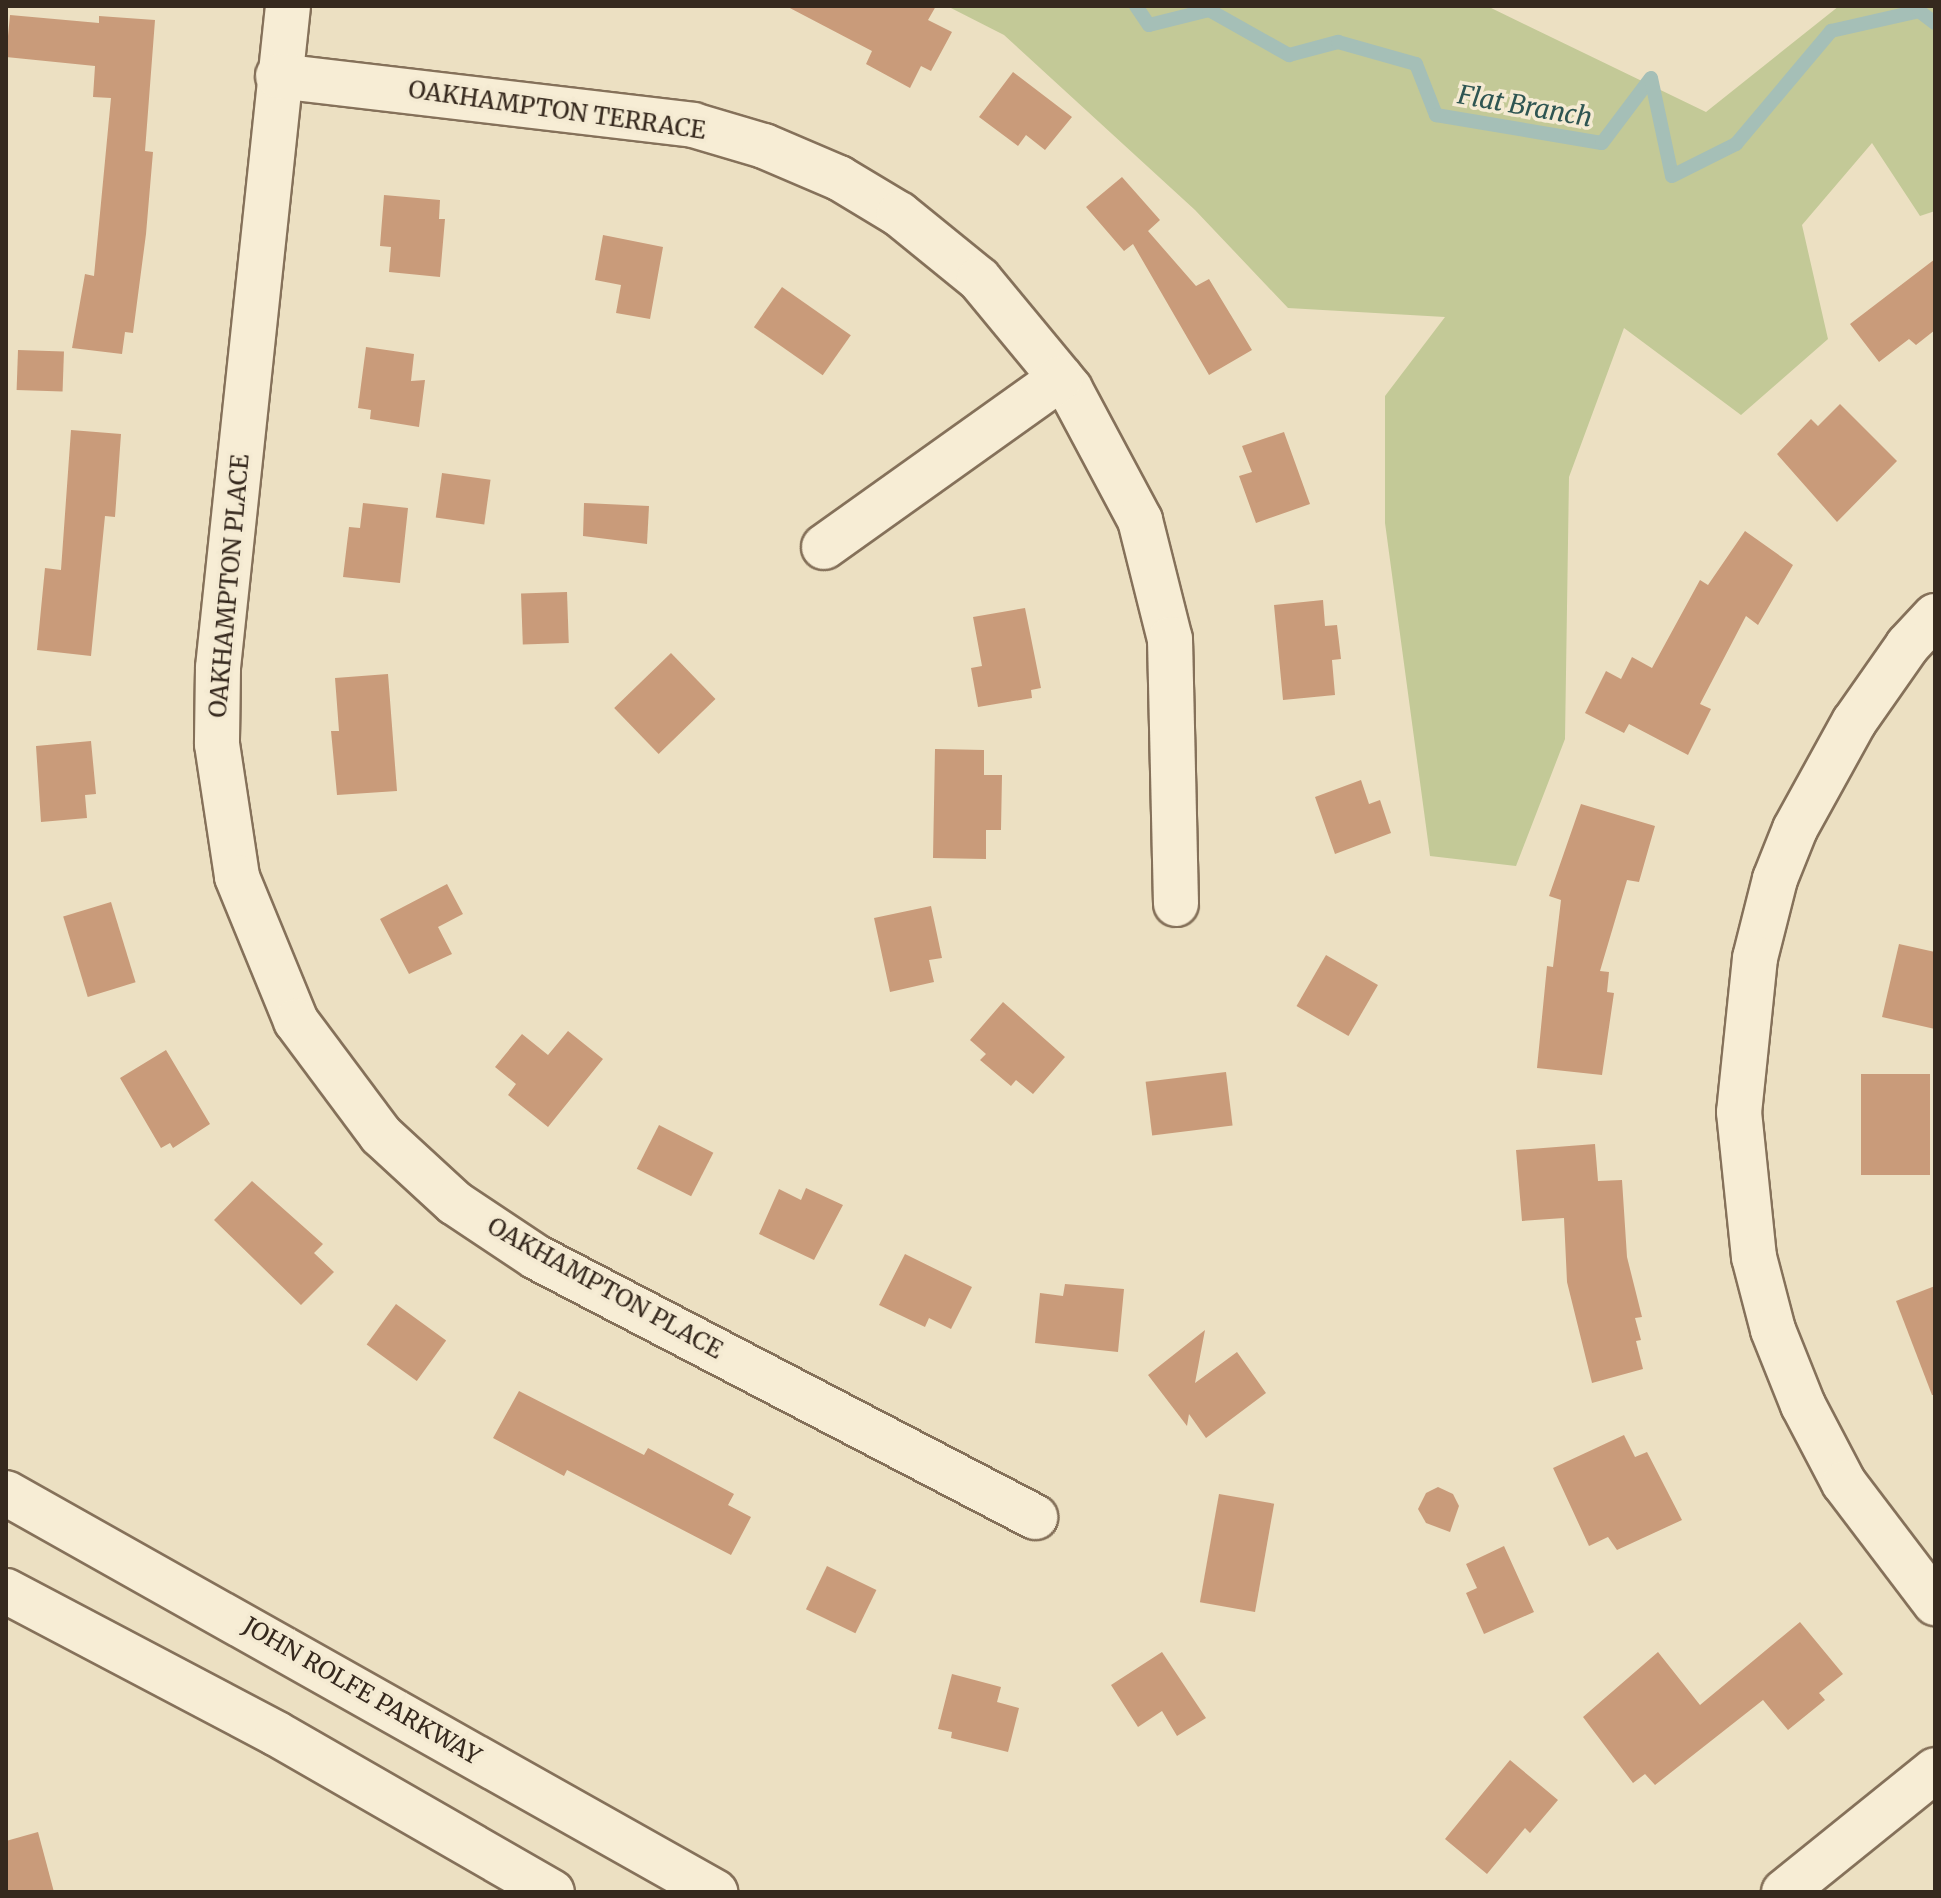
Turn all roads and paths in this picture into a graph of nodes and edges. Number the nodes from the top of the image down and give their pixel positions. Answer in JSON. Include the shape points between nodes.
{"nodes":[{"id":1,"x":288,"y":6,"type":"edge"},
{"id":2,"x":278,"y":76,"type":"junction"},
{"id":3,"x":1061,"y":378,"type":"junction"},
{"id":4,"x":824,"y":547,"type":"dead end"},
{"id":5,"x":1935,"y":616,"type":"edge"},
{"id":6,"x":1176,"y":904,"type":"dead end"},
{"id":7,"x":6,"y":1493,"type":"edge"},
{"id":8,"x":1035,"y":1517,"type":"dead end"},
{"id":9,"x":6,"y":1591,"type":"edge"},
{"id":10,"x":1935,"y":1603,"type":"edge"},
{"id":11,"x":1935,"y":1770,"type":"edge"},
{"id":12,"x":552,"y":1892,"type":"edge"},
{"id":13,"x":715,"y":1892,"type":"edge"},
{"id":14,"x":1784,"y":1892,"type":"edge"}],
"edges":[{"from":1,"to":2,"type":"street","name":"OAKHAMPTON PLACE"},
{"from":2,"to":3,"type":"street","name":"OAKHAMPTON TERRACE","via":[[693,125],[764,146],[839,178],[934,240],[979,279]]},
{"from":2,"to":8,"type":"street","name":"OAKHAMPTON PLACE","via":[[218,668],[217,744],[237,877],[296,1021],[381,1135],[466,1211],[536,1257]]},
{"from":3,"to":4,"type":"street"},
{"from":3,"to":6,"type":"street","name":"OAKHAMPTON TERRACE","via":[[1112,460],[1134,508],[1160,593],[1170,639]]},
{"from":5,"to":10,"type":"street","via":[[1854,722],[1795,829],[1775,879],[1755,958],[1739,1112],[1754,1257],[1773,1330],[1844,1483]]},
{"from":7,"to":13,"type":"street","name":"JOHN ROLFE PARKWAY"},
{"from":9,"to":12,"type":"street","via":[[277,1734]]},
{"from":11,"to":14,"type":"street"}]}
